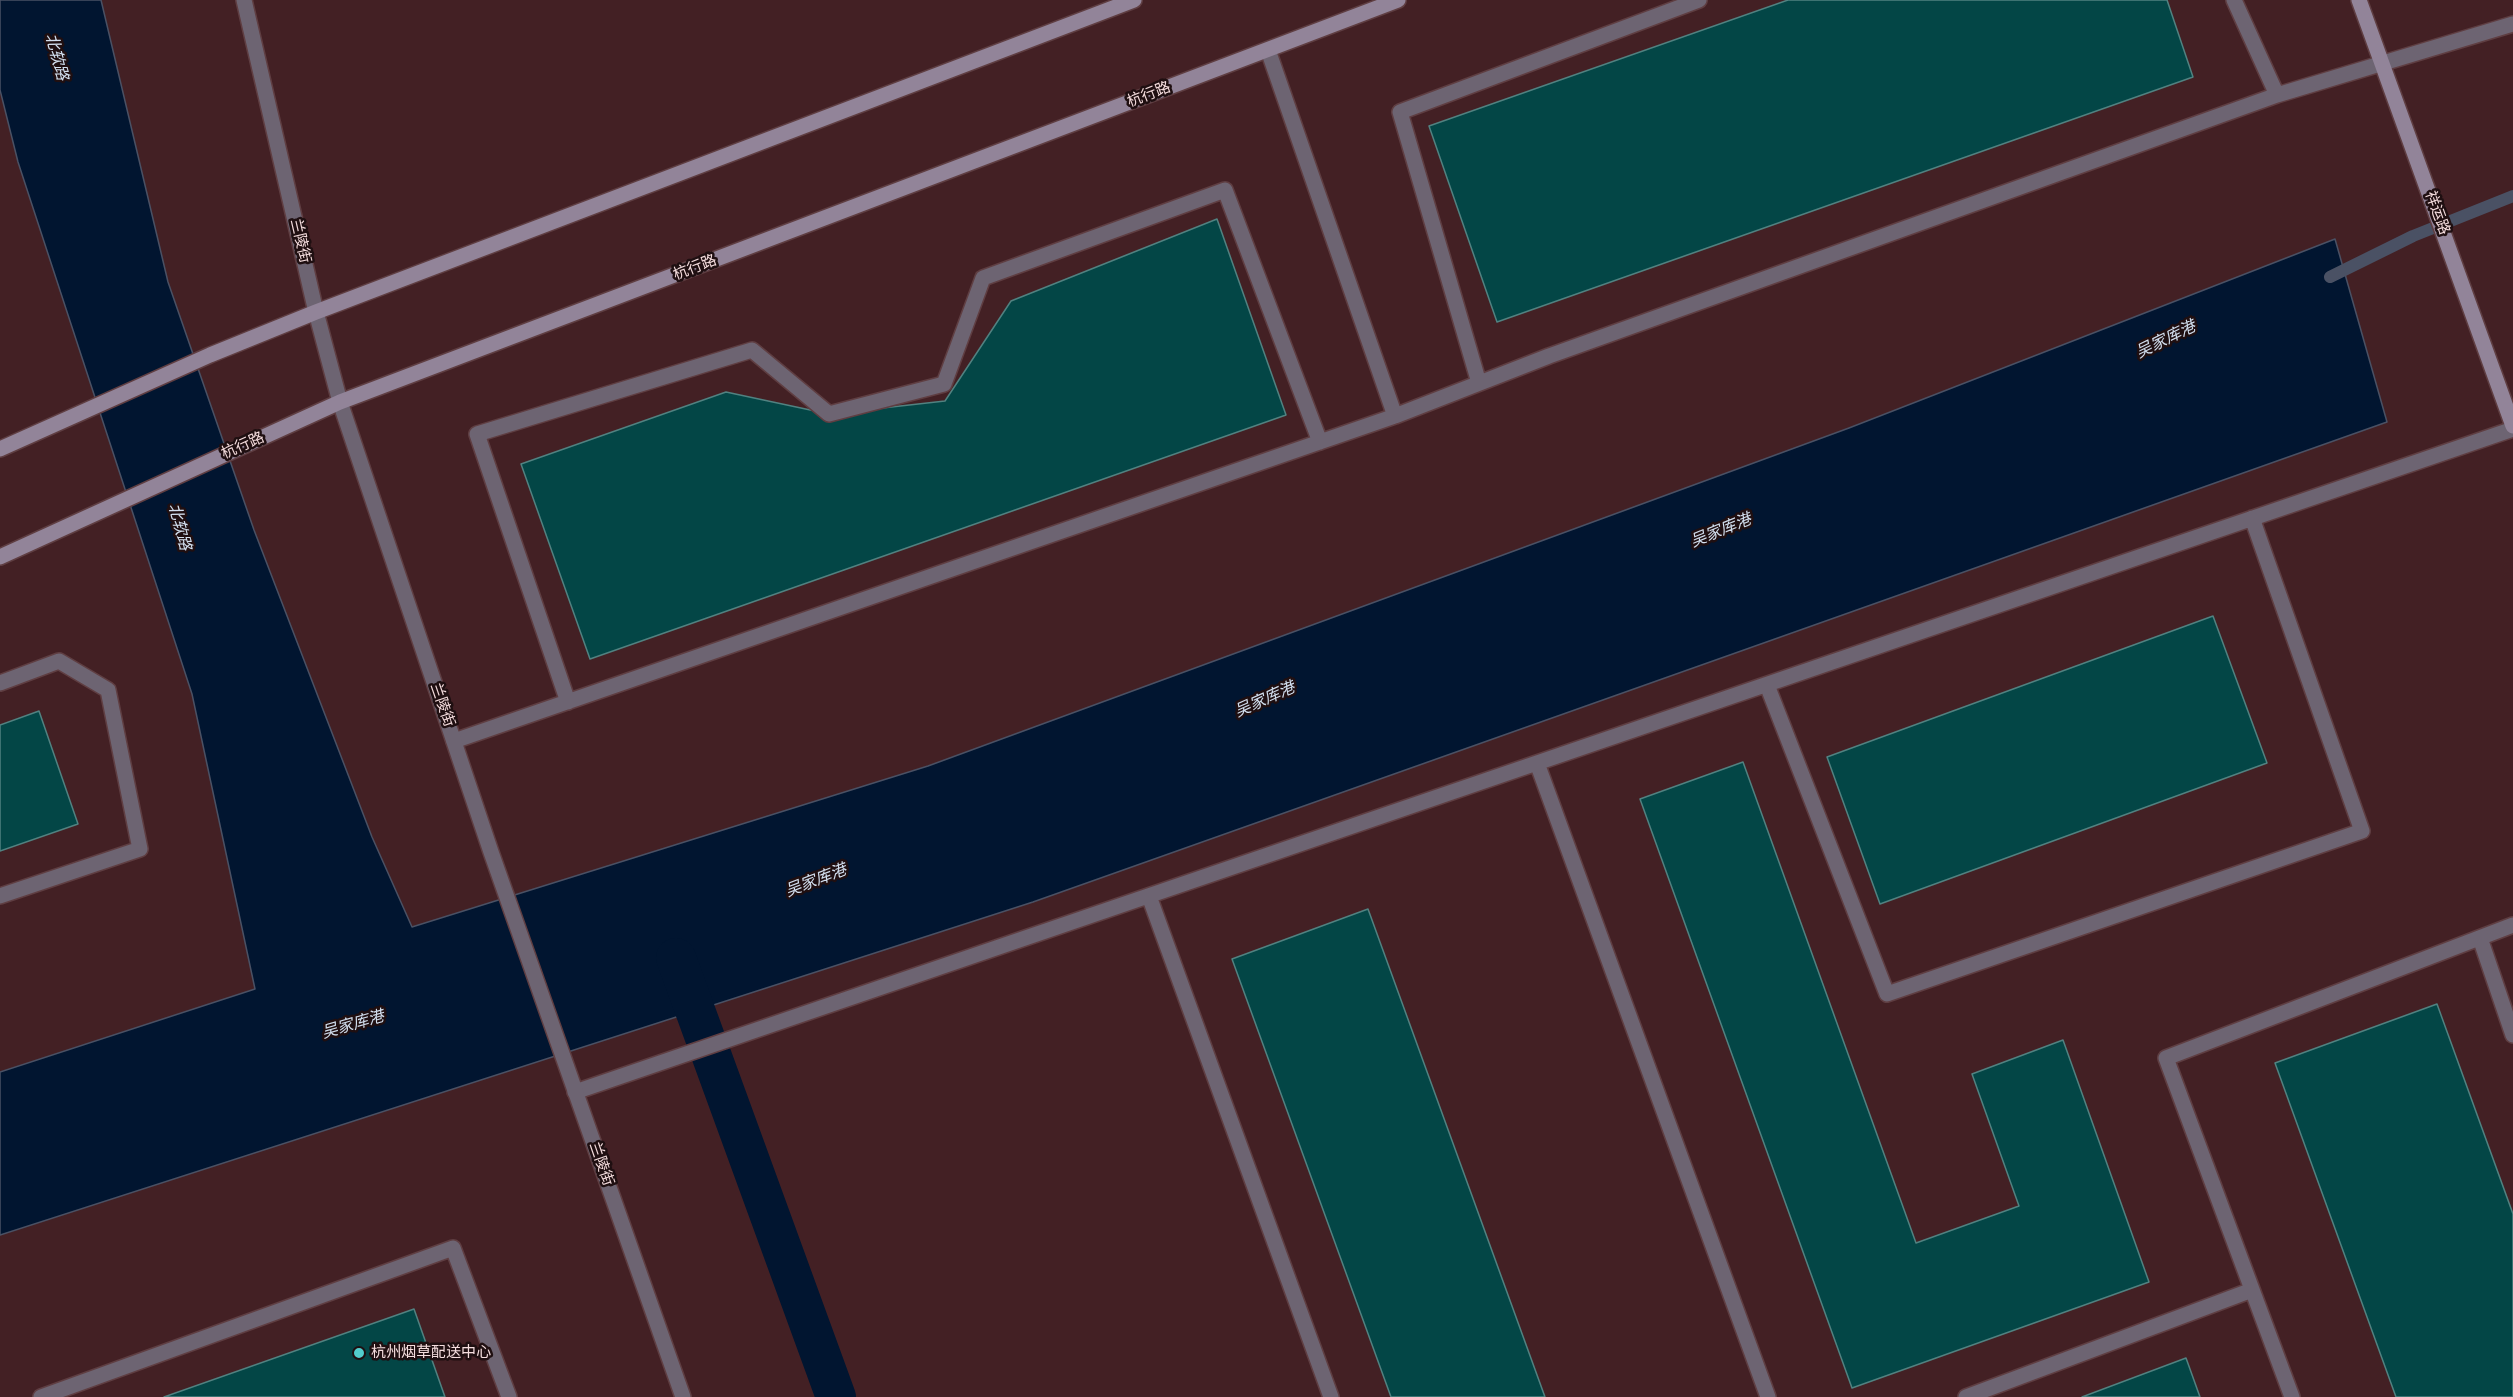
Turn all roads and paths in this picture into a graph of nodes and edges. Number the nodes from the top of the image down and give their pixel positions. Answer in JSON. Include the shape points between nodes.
{"nodes":[{"id":1,"x":244,"y":0,"type":"edge"},
{"id":2,"x":1134,"y":0,"type":"edge"},
{"id":3,"x":1398,"y":0,"type":"edge"},
{"id":4,"x":1699,"y":0,"type":"edge"},
{"id":5,"x":2234,"y":0,"type":"edge"},
{"id":6,"x":2359,"y":0,"type":"edge"},
{"id":7,"x":2513,"y":24,"type":"edge"},
{"id":8,"x":1268,"y":50,"type":"junction"},
{"id":9,"x":2277,"y":95,"type":"junction"},
{"id":10,"x":316,"y":312,"type":"junction"},
{"id":11,"x":1479,"y":383,"type":"junction"},
{"id":12,"x":340,"y":402,"type":"junction"},
{"id":13,"x":1395,"y":416,"type":"junction"},
{"id":14,"x":2513,"y":428,"type":"edge"},
{"id":15,"x":1320,"y":442,"type":"junction"},
{"id":16,"x":0,"y":449,"type":"edge"},
{"id":17,"x":2252,"y":518,"type":"junction"},
{"id":18,"x":0,"y":557,"type":"edge"},
{"id":19,"x":0,"y":682,"type":"edge"},
{"id":20,"x":1767,"y":685,"type":"junction"},
{"id":21,"x":568,"y":702,"type":"junction"},
{"id":22,"x":454,"y":741,"type":"junction"},
{"id":23,"x":1537,"y":763,"type":"junction"},
{"id":24,"x":0,"y":896,"type":"edge"},
{"id":25,"x":1149,"y":896,"type":"junction"},
{"id":26,"x":2513,"y":926,"type":"edge"},
{"id":27,"x":2480,"y":938,"type":"junction"},
{"id":28,"x":2513,"y":1035,"type":"edge"},
{"id":29,"x":575,"y":1092,"type":"junction"},
{"id":30,"x":2252,"y":1290,"type":"junction"},
{"id":31,"x":41,"y":1397,"type":"edge"},
{"id":32,"x":509,"y":1397,"type":"edge"},
{"id":33,"x":683,"y":1397,"type":"edge"},
{"id":34,"x":1331,"y":1397,"type":"edge"},
{"id":35,"x":1768,"y":1397,"type":"edge"},
{"id":36,"x":1966,"y":1397,"type":"edge"},
{"id":37,"x":2292,"y":1397,"type":"edge"}],
"edges":[{"from":1,"to":10,"type":"street","name":"兰陵街"},
{"from":2,"to":10,"type":"main road"},
{"from":3,"to":8,"type":"main road","name":"杭行路"},
{"from":4,"to":11,"type":"street","via":[[1400,112]]},
{"from":5,"to":9,"type":"street"},
{"from":6,"to":14,"type":"main road","name":"祥运路"},
{"from":7,"to":9,"type":"street"},
{"from":8,"to":12,"type":"main road","name":"杭行路"},
{"from":8,"to":13,"type":"street"},
{"from":9,"to":11,"type":"street"},
{"from":10,"to":12,"type":"street","name":"兰陵街"},
{"from":10,"to":16,"type":"main road"},
{"from":11,"to":13,"type":"street"},
{"from":12,"to":18,"type":"main road","name":"杭行路"},
{"from":12,"to":22,"type":"street","name":"兰陵街"},
{"from":13,"to":15,"type":"street"},
{"from":14,"to":17,"type":"street"},
{"from":15,"to":21,"type":"street"},
{"from":15,"to":21,"type":"street","via":[[1225,190],[983,278],[944,384],[829,414],[752,350],[477,434]]},
{"from":17,"to":20,"type":"street"},
{"from":17,"to":20,"type":"street","via":[[2362,831],[1887,994]]},
{"from":19,"to":24,"type":"street","via":[[59,662],[108,690],[140,849]]},
{"from":20,"to":23,"type":"street"},
{"from":21,"to":22,"type":"street"},
{"from":22,"to":29,"type":"street","name":"兰陵街"},
{"from":23,"to":25,"type":"street"},
{"from":23,"to":35,"type":"street"},
{"from":25,"to":29,"type":"street"},
{"from":25,"to":34,"type":"street"},
{"from":26,"to":27,"type":"street"},
{"from":27,"to":28,"type":"street"},
{"from":27,"to":30,"type":"street","via":[[2166,1058]]},
{"from":29,"to":33,"type":"street","name":"兰陵街"},
{"from":30,"to":36,"type":"street"},
{"from":30,"to":37,"type":"street"},
{"from":31,"to":32,"type":"street","via":[[453,1248]]}]}
